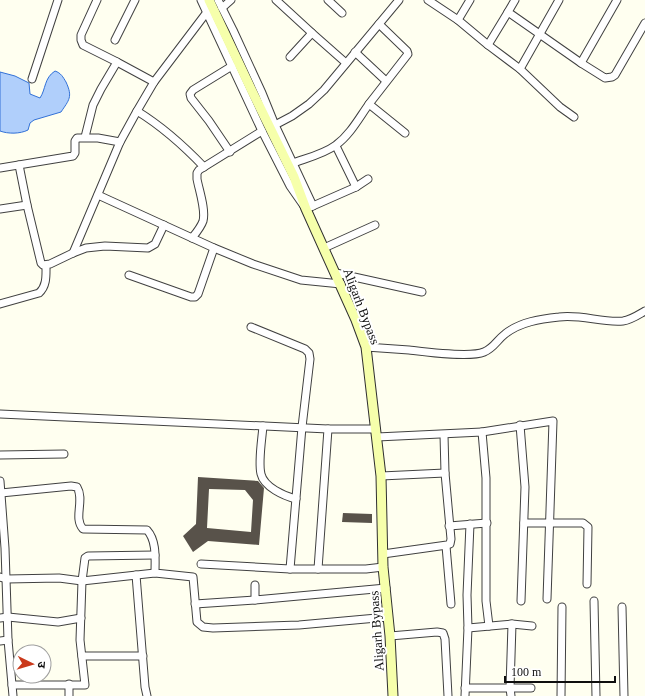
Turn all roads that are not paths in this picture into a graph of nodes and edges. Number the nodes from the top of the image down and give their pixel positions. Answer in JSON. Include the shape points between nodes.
{"nodes":[{"id":1,"x":58,"y":0,"type":"edge"},
{"id":2,"x":97,"y":0,"type":"edge"},
{"id":3,"x":135,"y":0,"type":"edge"},
{"id":4,"x":201,"y":0,"type":"edge"},
{"id":5,"x":209,"y":0,"type":"edge"},
{"id":6,"x":218,"y":0,"type":"edge"},
{"id":7,"x":231,"y":0,"type":"edge"},
{"id":8,"x":276,"y":0,"type":"edge"},
{"id":9,"x":328,"y":0,"type":"edge"},
{"id":10,"x":398,"y":0,"type":"edge"},
{"id":11,"x":428,"y":0,"type":"edge"},
{"id":12,"x":470,"y":0,"type":"edge"},
{"id":13,"x":515,"y":0,"type":"edge"},
{"id":14,"x":559,"y":0,"type":"edge"},
{"id":15,"x":617,"y":0,"type":"edge"},
{"id":16,"x":222,"y":8,"type":"junction"},
{"id":17,"x":207,"y":12,"type":"junction"},
{"id":18,"x":508,"y":12,"type":"junction"},
{"id":19,"x":342,"y":13,"type":"dead end"},
{"id":20,"x":458,"y":20,"type":"junction"},
{"id":21,"x":645,"y":23,"type":"edge"},
{"id":22,"x":379,"y":24,"type":"junction"},
{"id":23,"x":312,"y":33,"type":"junction"},
{"id":24,"x":539,"y":34,"type":"junction"},
{"id":25,"x":115,"y":40,"type":"dead end"},
{"id":26,"x":488,"y":44,"type":"junction"},
{"id":27,"x":355,"y":52,"type":"junction"},
{"id":28,"x":290,"y":57,"type":"dead end"},
{"id":29,"x":117,"y":62,"type":"junction"},
{"id":30,"x":581,"y":63,"type":"junction"},
{"id":31,"x":346,"y":64,"type":"junction"},
{"id":32,"x":232,"y":66,"type":"junction"},
{"id":33,"x":520,"y":69,"type":"junction"},
{"id":34,"x":32,"y":79,"type":"dead end"},
{"id":35,"x":154,"y":82,"type":"junction"},
{"id":36,"x":386,"y":82,"type":"junction"},
{"id":37,"x":369,"y":104,"type":"junction"},
{"id":38,"x":137,"y":111,"type":"junction"},
{"id":39,"x":574,"y":117,"type":"dead end"},
{"id":40,"x":275,"y":125,"type":"junction"},
{"id":41,"x":262,"y":131,"type":"junction"},
{"id":42,"x":404,"y":133,"type":"dead end"},
{"id":43,"x":85,"y":137,"type":"junction"},
{"id":44,"x":120,"y":142,"type":"junction"},
{"id":45,"x":336,"y":146,"type":"junction"},
{"id":46,"x":230,"y":152,"type":"junction"},
{"id":47,"x":294,"y":163,"type":"junction"},
{"id":48,"x":18,"y":165,"type":"junction"},
{"id":49,"x":204,"y":167,"type":"junction"},
{"id":50,"x":0,"y":168,"type":"edge"},
{"id":51,"x":368,"y":180,"type":"dead end"},
{"id":52,"x":356,"y":187,"type":"junction"},
{"id":53,"x":98,"y":195,"type":"junction"},
{"id":54,"x":26,"y":205,"type":"junction"},
{"id":55,"x":309,"y":207,"type":"junction"},
{"id":56,"x":0,"y":209,"type":"edge"},
{"id":57,"x":164,"y":225,"type":"junction"},
{"id":58,"x":375,"y":225,"type":"dead end"},
{"id":59,"x":192,"y":238,"type":"junction"},
{"id":60,"x":214,"y":248,"type":"junction"},
{"id":61,"x":324,"y":248,"type":"junction"},
{"id":62,"x":73,"y":253,"type":"junction"},
{"id":63,"x":46,"y":266,"type":"junction"},
{"id":64,"x":336,"y":273,"type":"junction"},
{"id":65,"x":129,"y":275,"type":"dead end"},
{"id":66,"x":341,"y":284,"type":"junction"},
{"id":67,"x":422,"y":292,"type":"dead end"},
{"id":68,"x":0,"y":304,"type":"edge"},
{"id":69,"x":645,"y":311,"type":"edge"},
{"id":70,"x":251,"y":327,"type":"dead end"},
{"id":71,"x":366,"y":347,"type":"junction"},
{"id":72,"x":0,"y":414,"type":"edge"},
{"id":73,"x":520,"y":425,"type":"junction"},
{"id":74,"x":263,"y":426,"type":"junction"},
{"id":75,"x":302,"y":427,"type":"junction"},
{"id":76,"x":328,"y":429,"type":"junction"},
{"id":77,"x":482,"y":432,"type":"junction"},
{"id":78,"x":377,"y":433,"type":"junction"},
{"id":79,"x":444,"y":434,"type":"junction"},
{"id":80,"x":64,"y":454,"type":"dead end"},
{"id":81,"x":0,"y":455,"type":"edge"},
{"id":82,"x":445,"y":473,"type":"junction"},
{"id":83,"x":381,"y":476,"type":"junction"},
{"id":84,"x":0,"y":481,"type":"edge"},
{"id":85,"x":1,"y":493,"type":"edge"},
{"id":86,"x":296,"y":499,"type":"junction"},
{"id":87,"x":487,"y":523,"type":"junction"},
{"id":88,"x":524,"y":523,"type":"junction"},
{"id":89,"x":549,"y":523,"type":"junction"},
{"id":90,"x":470,"y":524,"type":"junction"},
{"id":91,"x":449,"y":526,"type":"junction"},
{"id":92,"x":446,"y":546,"type":"junction"},
{"id":93,"x":3,"y":549,"type":"edge"},
{"id":94,"x":383,"y":554,"type":"junction"},
{"id":95,"x":154,"y":555,"type":"junction"},
{"id":96,"x":201,"y":564,"type":"dead end"},
{"id":97,"x":383,"y":567,"type":"junction"},
{"id":98,"x":290,"y":569,"type":"junction"},
{"id":99,"x":318,"y":569,"type":"junction"},
{"id":100,"x":155,"y":573,"type":"junction"},
{"id":101,"x":136,"y":575,"type":"junction"},
{"id":102,"x":3,"y":578,"type":"edge"},
{"id":103,"x":82,"y":581,"type":"junction"},
{"id":104,"x":587,"y":584,"type":"dead end"},
{"id":105,"x":255,"y":585,"type":"dead end"},
{"id":106,"x":386,"y":588,"type":"junction"},
{"id":107,"x":547,"y":599,"type":"dead end"},
{"id":108,"x":255,"y":600,"type":"junction"},
{"id":109,"x":521,"y":601,"type":"dead end"},
{"id":110,"x":594,"y":601,"type":"dead end"},
{"id":111,"x":195,"y":604,"type":"junction"},
{"id":112,"x":451,"y":604,"type":"dead end"},
{"id":113,"x":562,"y":607,"type":"dead end"},
{"id":114,"x":622,"y":607,"type":"dead end"},
{"id":115,"x":4,"y":617,"type":"edge"},
{"id":116,"x":388,"y":617,"type":"junction"},
{"id":117,"x":81,"y":618,"type":"junction"},
{"id":118,"x":512,"y":624,"type":"junction"},
{"id":119,"x":489,"y":626,"type":"junction"},
{"id":120,"x":532,"y":626,"type":"dead end"},
{"id":121,"x":468,"y":628,"type":"junction"},
{"id":122,"x":390,"y":636,"type":"junction"},
{"id":123,"x":8,"y":640,"type":"junction"},
{"id":124,"x":0,"y":641,"type":"edge"},
{"id":125,"x":82,"y":656,"type":"junction"},
{"id":126,"x":143,"y":656,"type":"junction"},
{"id":127,"x":69,"y":684,"type":"junction"},
{"id":128,"x":12,"y":685,"type":"junction"},
{"id":129,"x":531,"y":688,"type":"dead end"},
{"id":130,"x":465,"y":692,"type":"edge"},
{"id":131,"x":510,"y":692,"type":"edge"},
{"id":132,"x":13,"y":696,"type":"edge"},
{"id":133,"x":69,"y":696,"type":"edge"},
{"id":134,"x":146,"y":696,"type":"edge"},
{"id":135,"x":393,"y":696,"type":"edge"},
{"id":136,"x":448,"y":696,"type":"edge"},
{"id":137,"x":561,"y":696,"type":"edge"},
{"id":138,"x":596,"y":696,"type":"edge"},
{"id":139,"x":624,"y":696,"type":"edge"}],
"edges":[{"from":1,"to":34,"type":"street"},
{"from":2,"to":29,"type":"street","via":[[80,40],[83,45]]},
{"from":3,"to":25,"type":"street"},
{"from":4,"to":17,"type":"street"},
{"from":5,"to":55,"type":"main road","name":"Aligarh Bypass"},
{"from":6,"to":16,"type":"street"},
{"from":7,"to":16,"type":"street"},
{"from":8,"to":23,"type":"street"},
{"from":9,"to":19,"type":"street"},
{"from":10,"to":22,"type":"street"},
{"from":11,"to":20,"type":"street"},
{"from":12,"to":20,"type":"street"},
{"from":13,"to":18,"type":"street"},
{"from":14,"to":24,"type":"street"},
{"from":15,"to":30,"type":"street"},
{"from":16,"to":40,"type":"street"},
{"from":17,"to":32,"type":"street"},
{"from":17,"to":35,"type":"street"},
{"from":18,"to":24,"type":"street"},
{"from":18,"to":26,"type":"street"},
{"from":20,"to":26,"type":"street"},
{"from":21,"to":30,"type":"street","via":[[612,77],[605,78]]},
{"from":22,"to":27,"type":"street"},
{"from":22,"to":36,"type":"street","via":[[408,54]]},
{"from":23,"to":28,"type":"street"},
{"from":23,"to":31,"type":"street"},
{"from":24,"to":30,"type":"street"},
{"from":24,"to":33,"type":"street"},
{"from":26,"to":33,"type":"street"},
{"from":27,"to":31,"type":"street"},
{"from":27,"to":36,"type":"street"},
{"from":29,"to":35,"type":"street"},
{"from":29,"to":43,"type":"street","via":[[93,105]]},
{"from":31,"to":40,"type":"street","via":[[309,104]]},
{"from":32,"to":41,"type":"street"},
{"from":32,"to":46,"type":"street","via":[[190,94]]},
{"from":33,"to":39,"type":"street"},
{"from":35,"to":38,"type":"street"},
{"from":36,"to":37,"type":"street"},
{"from":37,"to":42,"type":"street"},
{"from":37,"to":45,"type":"street"},
{"from":38,"to":44,"type":"street"},
{"from":38,"to":49,"type":"street","via":[[171,135]]},
{"from":40,"to":47,"type":"street"},
{"from":41,"to":46,"type":"street"},
{"from":41,"to":55,"type":"street","via":[[290,186]]},
{"from":43,"to":44,"type":"street"},
{"from":43,"to":48,"type":"street","via":[[75,139],[73,156]]},
{"from":44,"to":53,"type":"street"},
{"from":45,"to":47,"type":"street"},
{"from":45,"to":52,"type":"street"},
{"from":46,"to":49,"type":"street"},
{"from":47,"to":55,"type":"street"},
{"from":48,"to":50,"type":"street"},
{"from":48,"to":54,"type":"street"},
{"from":49,"to":59,"type":"street","via":[[197,173],[203,221]]},
{"from":51,"to":52,"type":"street"},
{"from":52,"to":55,"type":"street"},
{"from":53,"to":57,"type":"street"},
{"from":53,"to":62,"type":"street"},
{"from":54,"to":56,"type":"street"},
{"from":54,"to":63,"type":"street","via":[[41,263]]},
{"from":55,"to":61,"type":"main road","name":"Aligarh Bypass"},
{"from":57,"to":59,"type":"street"},
{"from":57,"to":62,"type":"street","via":[[155,244],[148,248],[105,246],[86,248]]},
{"from":58,"to":61,"type":"street"},
{"from":59,"to":60,"type":"street"},
{"from":60,"to":65,"type":"street","via":[[195,297]]},
{"from":60,"to":66,"type":"street","via":[[301,280]]},
{"from":61,"to":64,"type":"main road","name":"Aligarh Bypass"},
{"from":62,"to":63,"type":"street"},
{"from":63,"to":68,"type":"street","via":[[44,289],[40,293]]},
{"from":64,"to":66,"type":"main road","name":"Aligarh Bypass"},
{"from":64,"to":67,"type":"street"},
{"from":66,"to":71,"type":"main road","name":"Aligarh Bypass"},
{"from":69,"to":71,"type":"street","via":[[624,321],[575,316],[525,323],[503,335],[493,347],[473,354]]},
{"from":70,"to":75,"type":"street","via":[[305,349],[309,353]]},
{"from":71,"to":78,"type":"main road","name":"Aligarh Bypass"},
{"from":72,"to":74,"type":"street"},
{"from":73,"to":77,"type":"street"},
{"from":73,"to":88,"type":"street","via":[[525,487]]},
{"from":73,"to":89,"type":"street","via":[[553,421]]},
{"from":74,"to":75,"type":"street"},
{"from":74,"to":86,"type":"street","via":[[261,475],[276,491]]},
{"from":75,"to":76,"type":"street"},
{"from":75,"to":86,"type":"street"},
{"from":76,"to":78,"type":"street"},
{"from":76,"to":99,"type":"street"},
{"from":77,"to":79,"type":"street"},
{"from":77,"to":87,"type":"street"},
{"from":78,"to":79,"type":"street"},
{"from":78,"to":83,"type":"main road","name":"Aligarh Bypass"},
{"from":79,"to":82,"type":"street"},
{"from":80,"to":81,"type":"street"},
{"from":82,"to":83,"type":"street"},
{"from":82,"to":91,"type":"street"},
{"from":83,"to":94,"type":"main road","name":"Aligarh Bypass"},
{"from":84,"to":85,"type":"street"},
{"from":85,"to":93,"type":"street"},
{"from":85,"to":95,"type":"street","via":[[77,487],[80,526],[83,529],[147,530],[154,542]]},
{"from":86,"to":98,"type":"street"},
{"from":87,"to":90,"type":"street"},
{"from":87,"to":119,"type":"street","via":[[486,601]]},
{"from":88,"to":89,"type":"street"},
{"from":88,"to":109,"type":"street"},
{"from":89,"to":104,"type":"street","via":[[583,523],[588,527]]},
{"from":89,"to":107,"type":"street"},
{"from":90,"to":91,"type":"street"},
{"from":90,"to":121,"type":"street"},
{"from":91,"to":92,"type":"street","via":[[450,542]]},
{"from":92,"to":94,"type":"street"},
{"from":92,"to":112,"type":"street"},
{"from":93,"to":102,"type":"street"},
{"from":94,"to":97,"type":"main road","name":"Aligarh Bypass"},
{"from":95,"to":100,"type":"street"},
{"from":95,"to":103,"type":"street","via":[[88,556],[85,558]]},
{"from":96,"to":98,"type":"street"},
{"from":97,"to":99,"type":"street"},
{"from":97,"to":106,"type":"main road","name":"Aligarh Bypass"},
{"from":98,"to":99,"type":"street"},
{"from":100,"to":101,"type":"street"},
{"from":100,"to":111,"type":"street","via":[[193,577]]},
{"from":101,"to":103,"type":"street"},
{"from":101,"to":126,"type":"street"},
{"from":102,"to":103,"type":"street","via":[[59,578]]},
{"from":102,"to":115,"type":"street"},
{"from":103,"to":117,"type":"street"},
{"from":105,"to":108,"type":"street"},
{"from":106,"to":108,"type":"street"},
{"from":106,"to":116,"type":"main road","name":"Aligarh Bypass"},
{"from":108,"to":111,"type":"street"},
{"from":110,"to":138,"type":"street"},
{"from":111,"to":116,"type":"street","via":[[197,622],[203,627],[213,628],[299,625]]},
{"from":113,"to":137,"type":"street"},
{"from":114,"to":139,"type":"street"},
{"from":115,"to":117,"type":"street","via":[[58,622]]},
{"from":115,"to":123,"type":"street"},
{"from":116,"to":122,"type":"main road","name":"Aligarh Bypass"},
{"from":117,"to":125,"type":"street"},
{"from":118,"to":119,"type":"street"},
{"from":118,"to":120,"type":"street"},
{"from":118,"to":131,"type":"street"},
{"from":119,"to":121,"type":"street"},
{"from":121,"to":130,"type":"street"},
{"from":122,"to":135,"type":"main road","name":"Aligarh Bypass"},
{"from":122,"to":136,"type":"street","via":[[437,632],[443,634]]},
{"from":123,"to":124,"type":"street"},
{"from":123,"to":128,"type":"street"},
{"from":125,"to":126,"type":"street"},
{"from":125,"to":127,"type":"street","via":[[85,684]]},
{"from":126,"to":134,"type":"street"},
{"from":127,"to":128,"type":"street"},
{"from":127,"to":133,"type":"street"},
{"from":128,"to":132,"type":"street"},
{"from":129,"to":131,"type":"street"},
{"from":130,"to":131,"type":"street"}]}
